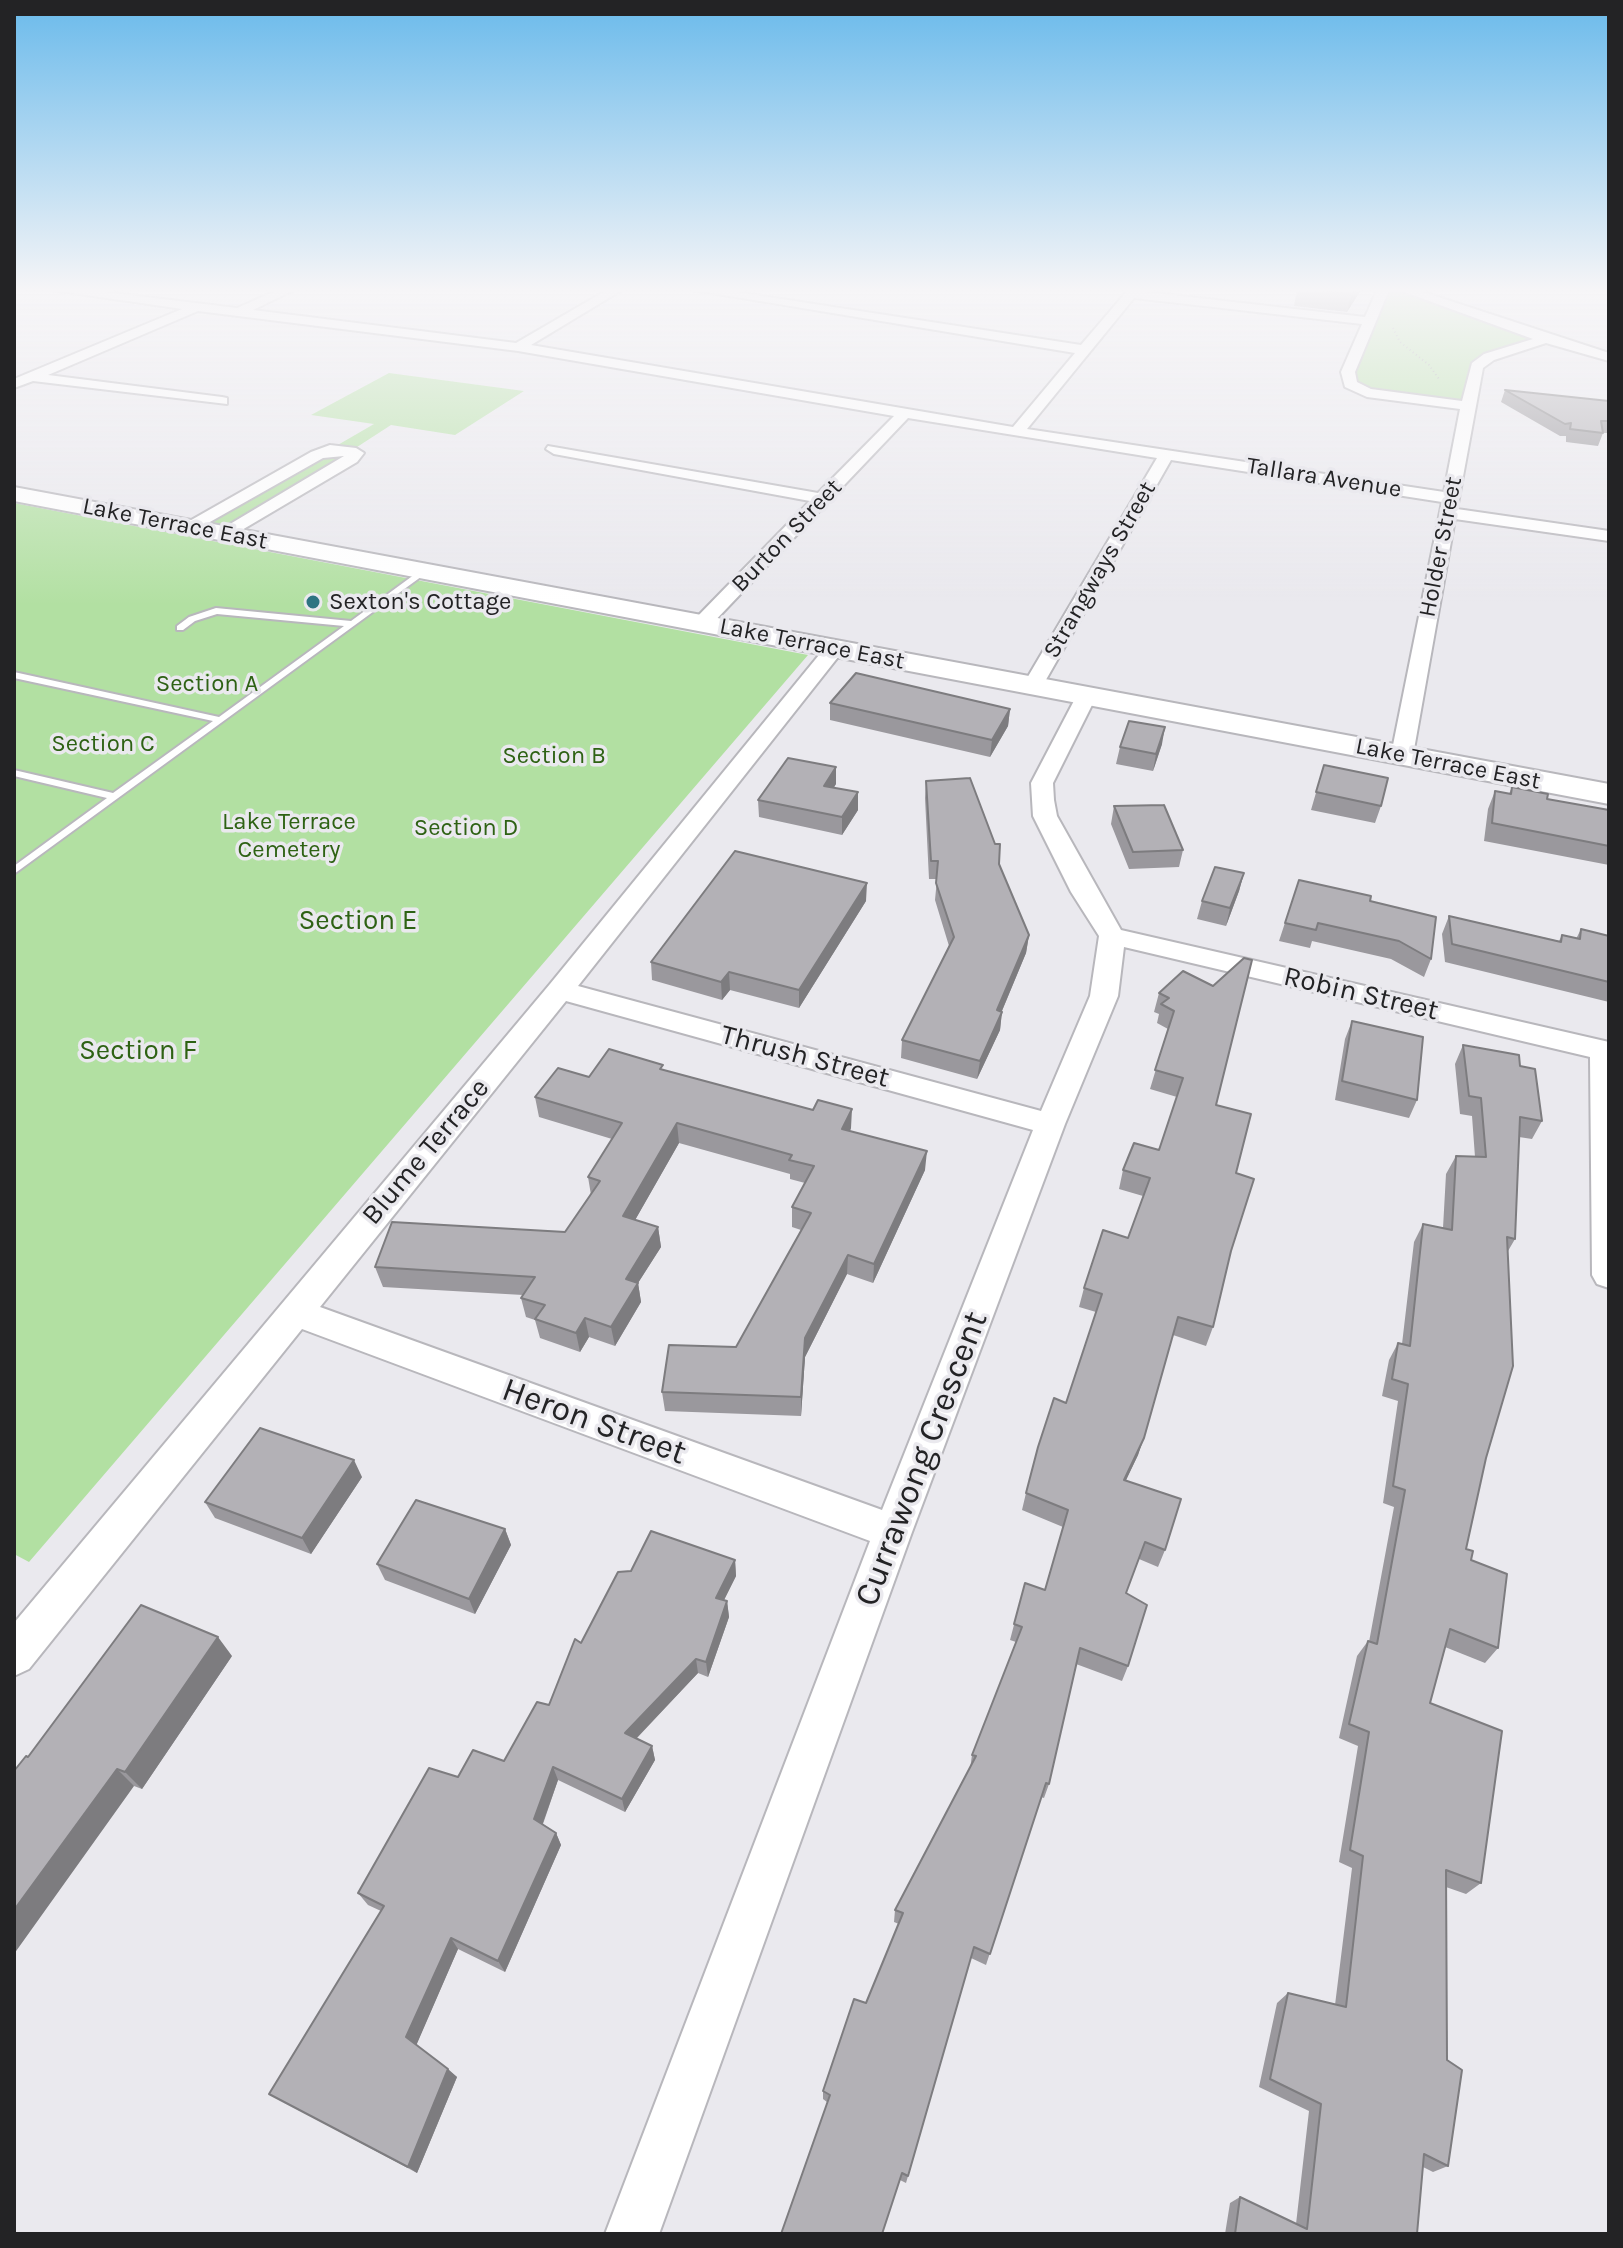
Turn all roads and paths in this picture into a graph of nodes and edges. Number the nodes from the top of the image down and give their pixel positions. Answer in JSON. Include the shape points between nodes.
{"nodes":[{"id":1,"x":176,"y":395,"type":"edge"},
{"id":2,"x":799,"y":395,"type":"edge"},
{"id":3,"x":1048,"y":395,"type":"edge"},
{"id":4,"x":1382,"y":395,"type":"edge"},
{"id":5,"x":1443,"y":395,"type":"edge"},
{"id":6,"x":1465,"y":395,"type":"edge"},
{"id":7,"x":222,"y":401,"type":"dead end"},
{"id":8,"x":1461,"y":405,"type":"junction"},
{"id":9,"x":905,"y":413,"type":"junction"},
{"id":10,"x":1017,"y":432,"type":"junction"},
{"id":11,"x":554,"y":449,"type":"dead end"},
{"id":12,"x":1167,"y":454,"type":"junction"},
{"id":13,"x":14,"y":494,"type":"edge"},
{"id":14,"x":824,"y":499,"type":"junction"},
{"id":15,"x":1449,"y":505,"type":"junction"},
{"id":16,"x":188,"y":527,"type":"junction"},
{"id":17,"x":224,"y":533,"type":"junction"},
{"id":18,"x":1609,"y":536,"type":"edge"},
{"id":19,"x":425,"y":571,"type":"junction"},
{"id":20,"x":702,"y":623,"type":"junction"},
{"id":21,"x":353,"y":624,"type":"junction"},
{"id":22,"x":180,"y":628,"type":"dead end"},
{"id":23,"x":835,"y":648,"type":"junction"},
{"id":24,"x":14,"y":675,"type":"edge"},
{"id":25,"x":1033,"y":685,"type":"junction"},
{"id":26,"x":1087,"y":695,"type":"junction"},
{"id":27,"x":220,"y":720,"type":"junction"},
{"id":28,"x":1402,"y":755,"type":"junction"},
{"id":29,"x":14,"y":773,"type":"edge"},
{"id":30,"x":1609,"y":794,"type":"edge"},
{"id":31,"x":115,"y":797,"type":"junction"},
{"id":32,"x":14,"y":871,"type":"edge"},
{"id":33,"x":1112,"y":936,"type":"junction"},
{"id":34,"x":560,"y":990,"type":"junction"},
{"id":35,"x":1606,"y":1052,"type":"edge"},
{"id":36,"x":1050,"y":1124,"type":"junction"},
{"id":37,"x":1609,"y":1275,"type":"edge"},
{"id":38,"x":294,"y":1312,"type":"junction"},
{"id":39,"x":893,"y":1532,"type":"junction"},
{"id":40,"x":14,"y":1655,"type":"edge"},
{"id":41,"x":632,"y":2234,"type":"edge"}],
"edges":[{"from":1,"to":7,"type":"street"},
{"from":2,"to":9,"type":"street","name":"Tallara Avenue"},
{"from":3,"to":10,"type":"street"},
{"from":4,"to":8,"type":"street"},
{"from":5,"to":8,"type":"path"},
{"from":6,"to":8,"type":"street","name":"Holder Street"},
{"from":8,"to":15,"type":"street","name":"Holder Street"},
{"from":9,"to":10,"type":"street","name":"Tallara Avenue"},
{"from":9,"to":14,"type":"street","name":"Burton Street"},
{"from":10,"to":12,"type":"street","name":"Tallara Avenue"},
{"from":11,"to":14,"type":"street"},
{"from":12,"to":15,"type":"street","name":"Tallara Avenue"},
{"from":12,"to":25,"type":"street","name":"Strangways Street"},
{"from":13,"to":16,"type":"street","name":"Lake Terrace East"},
{"from":14,"to":20,"type":"street","name":"Burton Street"},
{"from":15,"to":18,"type":"street","name":"Tallara Avenue"},
{"from":15,"to":28,"type":"street","name":"Holder Street"},
{"from":16,"to":17,"type":"street","name":"Lake Terrace East"},
{"from":16,"to":17,"type":"street","via":[[317,455],[330,450],[356,453]]},
{"from":17,"to":19,"type":"street","name":"Lake Terrace East"},
{"from":19,"to":20,"type":"street","name":"Lake Terrace East"},
{"from":19,"to":21,"type":"lane"},
{"from":20,"to":23,"type":"street","name":"Lake Terrace East"},
{"from":21,"to":22,"type":"lane","via":[[216,611]]},
{"from":21,"to":27,"type":"lane"},
{"from":23,"to":25,"type":"street","name":"Lake Terrace East"},
{"from":23,"to":34,"type":"street","name":"Blume Terrace"},
{"from":24,"to":27,"type":"lane"},
{"from":25,"to":26,"type":"street","name":"Lake Terrace East"},
{"from":26,"to":28,"type":"street","name":"Lake Terrace East"},
{"from":26,"to":33,"type":"street","via":[[1042,783],[1042,800],[1084,892]]},
{"from":27,"to":31,"type":"lane"},
{"from":28,"to":30,"type":"street","name":"Lake Terrace East"},
{"from":29,"to":31,"type":"lane"},
{"from":31,"to":32,"type":"lane"},
{"from":33,"to":35,"type":"street","name":"Robin Street"},
{"from":33,"to":36,"type":"street","name":"Currawong Crescent","via":[[1104,996]]},
{"from":34,"to":36,"type":"street","name":"Thrush Street"},
{"from":34,"to":38,"type":"street","name":"Blume Terrace"},
{"from":35,"to":37,"type":"street"},
{"from":36,"to":39,"type":"street","name":"Currawong Crescent"},
{"from":38,"to":39,"type":"street","name":"Heron Street"},
{"from":38,"to":40,"type":"street","name":"Blume Terrace"},
{"from":39,"to":41,"type":"street","name":"Currawong Crescent"}]}
